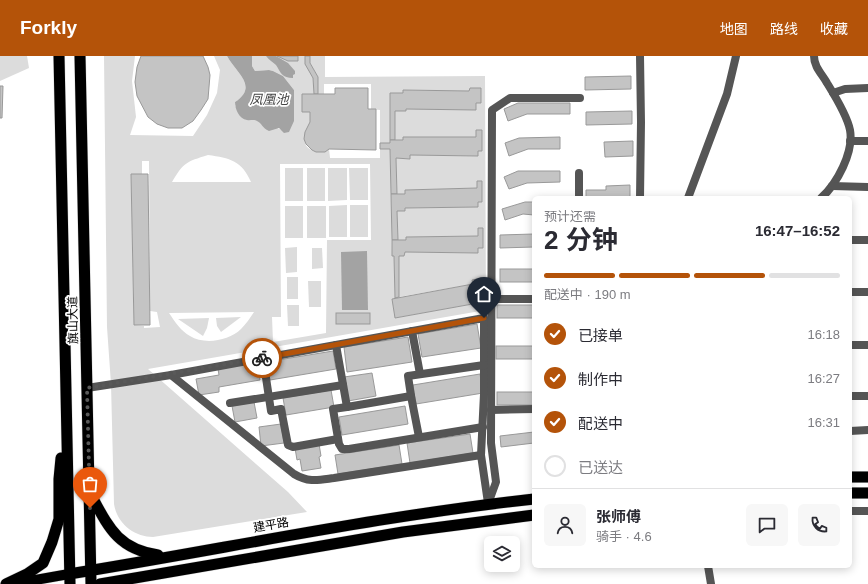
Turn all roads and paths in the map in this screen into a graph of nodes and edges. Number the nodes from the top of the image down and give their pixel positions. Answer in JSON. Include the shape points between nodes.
{"nodes":[{"id":1,"x":59,"y":56,"type":"edge"},
{"id":2,"x":80,"y":56,"type":"edge"},
{"id":3,"x":640,"y":56,"type":"edge"},
{"id":4,"x":736,"y":56,"type":"edge"},
{"id":5,"x":814,"y":56,"type":"edge"},
{"id":6,"x":868,"y":88,"type":"edge"},
{"id":7,"x":832,"y":93,"type":"junction"},
{"id":8,"x":580,"y":98,"type":"dead end"},
{"id":9,"x":850,"y":141,"type":"junction"},
{"id":10,"x":868,"y":141,"type":"edge"},
{"id":11,"x":579,"y":173,"type":"dead end"},
{"id":12,"x":832,"y":186,"type":"junction"},
{"id":13,"x":868,"y":187,"type":"edge"},
{"id":14,"x":579,"y":196,"type":"edge"},
{"id":15,"x":640,"y":196,"type":"edge"},
{"id":16,"x":689,"y":196,"type":"edge"},
{"id":17,"x":823,"y":196,"type":"edge"},
{"id":18,"x":852,"y":240,"type":"edge"},
{"id":19,"x":868,"y":240,"type":"edge"},
{"id":20,"x":852,"y":292,"type":"edge"},
{"id":21,"x":868,"y":292,"type":"edge"},
{"id":22,"x":492,"y":299,"type":"junction"},
{"id":23,"x":532,"y":299,"type":"edge"},
{"id":24,"x":412,"y":331,"type":"junction"},
{"id":25,"x":336,"y":345,"type":"junction"},
{"id":26,"x":852,"y":345,"type":"edge"},
{"id":27,"x":868,"y":345,"type":"edge"},
{"id":28,"x":262,"y":358,"type":"junction"},
{"id":29,"x":484,"y":365,"type":"junction"},
{"id":30,"x":420,"y":374,"type":"junction"},
{"id":31,"x":170,"y":375,"type":"junction"},
{"id":32,"x":343,"y":384,"type":"junction"},
{"id":33,"x":87,"y":388,"type":"junction"},
{"id":34,"x":269,"y":396,"type":"junction"},
{"id":35,"x":411,"y":396,"type":"junction"},
{"id":36,"x":852,"y":396,"type":"edge"},
{"id":37,"x":868,"y":396,"type":"edge"},
{"id":38,"x":230,"y":403,"type":"dead end"},
{"id":39,"x":346,"y":407,"type":"junction"},
{"id":40,"x":532,"y":409,"type":"edge"},
{"id":41,"x":491,"y":410,"type":"junction"},
{"id":42,"x":66,"y":415,"type":"junction"},
{"id":43,"x":483,"y":427,"type":"junction"},
{"id":44,"x":868,"y":430,"type":"edge"},
{"id":45,"x":852,"y":431,"type":"edge"},
{"id":46,"x":419,"y":438,"type":"junction"},
{"id":47,"x":338,"y":439,"type":"junction"},
{"id":48,"x":481,"y":455,"type":"junction"},
{"id":49,"x":852,"y":477,"type":"edge"},
{"id":50,"x":868,"y":477,"type":"edge"},
{"id":51,"x":90,"y":493,"type":"junction"},
{"id":52,"x":852,"y":493,"type":"edge"},
{"id":53,"x":868,"y":493,"type":"edge"},
{"id":54,"x":532,"y":499,"type":"edge"},
{"id":55,"x":488,"y":504,"type":"junction"},
{"id":56,"x":852,"y":511,"type":"edge"},
{"id":57,"x":868,"y":511,"type":"edge"},
{"id":58,"x":532,"y":515,"type":"edge"},
{"id":59,"x":166,"y":557,"type":"junction"},
{"id":60,"x":708,"y":568,"type":"edge"},
{"id":61,"x":90,"y":571,"type":"junction"},
{"id":62,"x":177,"y":571,"type":"junction"},
{"id":63,"x":69,"y":579,"type":"edge"},
{"id":64,"x":6,"y":584,"type":"edge"},
{"id":65,"x":13,"y":584,"type":"edge"},
{"id":66,"x":91,"y":584,"type":"edge"},
{"id":67,"x":100,"y":584,"type":"edge"},
{"id":68,"x":140,"y":584,"type":"edge"},
{"id":69,"x":712,"y":584,"type":"edge"}],
"edges":[{"from":1,"to":42,"type":"highway","name":"旗山大道"},
{"from":2,"to":33,"type":"highway","name":"旗山大道"},
{"from":3,"to":15,"type":"street"},
{"from":4,"to":16,"type":"street","via":[[727,94]]},
{"from":5,"to":7,"type":"street","via":[[816,66]]},
{"from":6,"to":7,"type":"street","via":[[845,89]]},
{"from":7,"to":9,"type":"street","via":[[848,124]]},
{"from":8,"to":22,"type":"street","via":[[510,98],[492,110]]},
{"from":9,"to":10,"type":"street"},
{"from":9,"to":12,"type":"street","via":[[840,174]]},
{"from":11,"to":14,"type":"street"},
{"from":12,"to":13,"type":"street"},
{"from":12,"to":17,"type":"street"},
{"from":18,"to":19,"type":"street"},
{"from":20,"to":21,"type":"street"},
{"from":22,"to":23,"type":"street"},
{"from":22,"to":41,"type":"street"},
{"from":24,"to":25,"type":"street"},
{"from":24,"to":29,"type":"street","via":[[484,318]]},
{"from":24,"to":30,"type":"street"},
{"from":25,"to":28,"type":"street"},
{"from":25,"to":32,"type":"street"},
{"from":26,"to":27,"type":"street"},
{"from":28,"to":31,"type":"street"},
{"from":28,"to":34,"type":"street"},
{"from":29,"to":30,"type":"street"},
{"from":29,"to":43,"type":"street"},
{"from":30,"to":35,"type":"street","via":[[408,376]]},
{"from":31,"to":33,"type":"street"},
{"from":31,"to":48,"type":"street","via":[[294,474],[308,480]]},
{"from":32,"to":34,"type":"street"},
{"from":32,"to":39,"type":"street"},
{"from":33,"to":51,"type":"highway","name":"旗山大道"},
{"from":34,"to":38,"type":"street"},
{"from":34,"to":47,"type":"street","via":[[271,411],[281,409],[288,445],[293,447]]},
{"from":35,"to":39,"type":"street"},
{"from":35,"to":46,"type":"street"},
{"from":36,"to":37,"type":"street"},
{"from":39,"to":47,"type":"street","via":[[333,409]]},
{"from":40,"to":41,"type":"street"},
{"from":41,"to":55,"type":"street","via":[[492,455],[496,482]]},
{"from":42,"to":63,"type":"highway","name":"旗山大道"},
{"from":42,"to":64,"type":"highway","via":[[59,479],[59,519],[52,542],[42,563]]},
{"from":43,"to":46,"type":"street"},
{"from":43,"to":48,"type":"street"},
{"from":44,"to":45,"type":"street"},
{"from":46,"to":47,"type":"street","via":[[346,449],[340,447]]},
{"from":48,"to":55,"type":"street"},
{"from":49,"to":50,"type":"highway"},
{"from":51,"to":59,"type":"highway","via":[[121,540],[143,553]]},
{"from":51,"to":61,"type":"highway","name":"旗山大道"},
{"from":52,"to":53,"type":"highway"},
{"from":54,"to":55,"type":"highway","name":"建平路"},
{"from":55,"to":59,"type":"highway","name":"建平路","via":[[401,516]]},
{"from":56,"to":57,"type":"street"},
{"from":58,"to":62,"type":"highway","via":[[403,532]]},
{"from":59,"to":61,"type":"highway","name":"建平路"},
{"from":60,"to":69,"type":"street"},
{"from":61,"to":63,"type":"highway","name":"建平路"},
{"from":61,"to":66,"type":"highway","name":"旗山大道"},
{"from":62,"to":67,"type":"highway"},
{"from":62,"to":68,"type":"highway"},
{"from":63,"to":65,"type":"main road","name":"建平路"}]}
